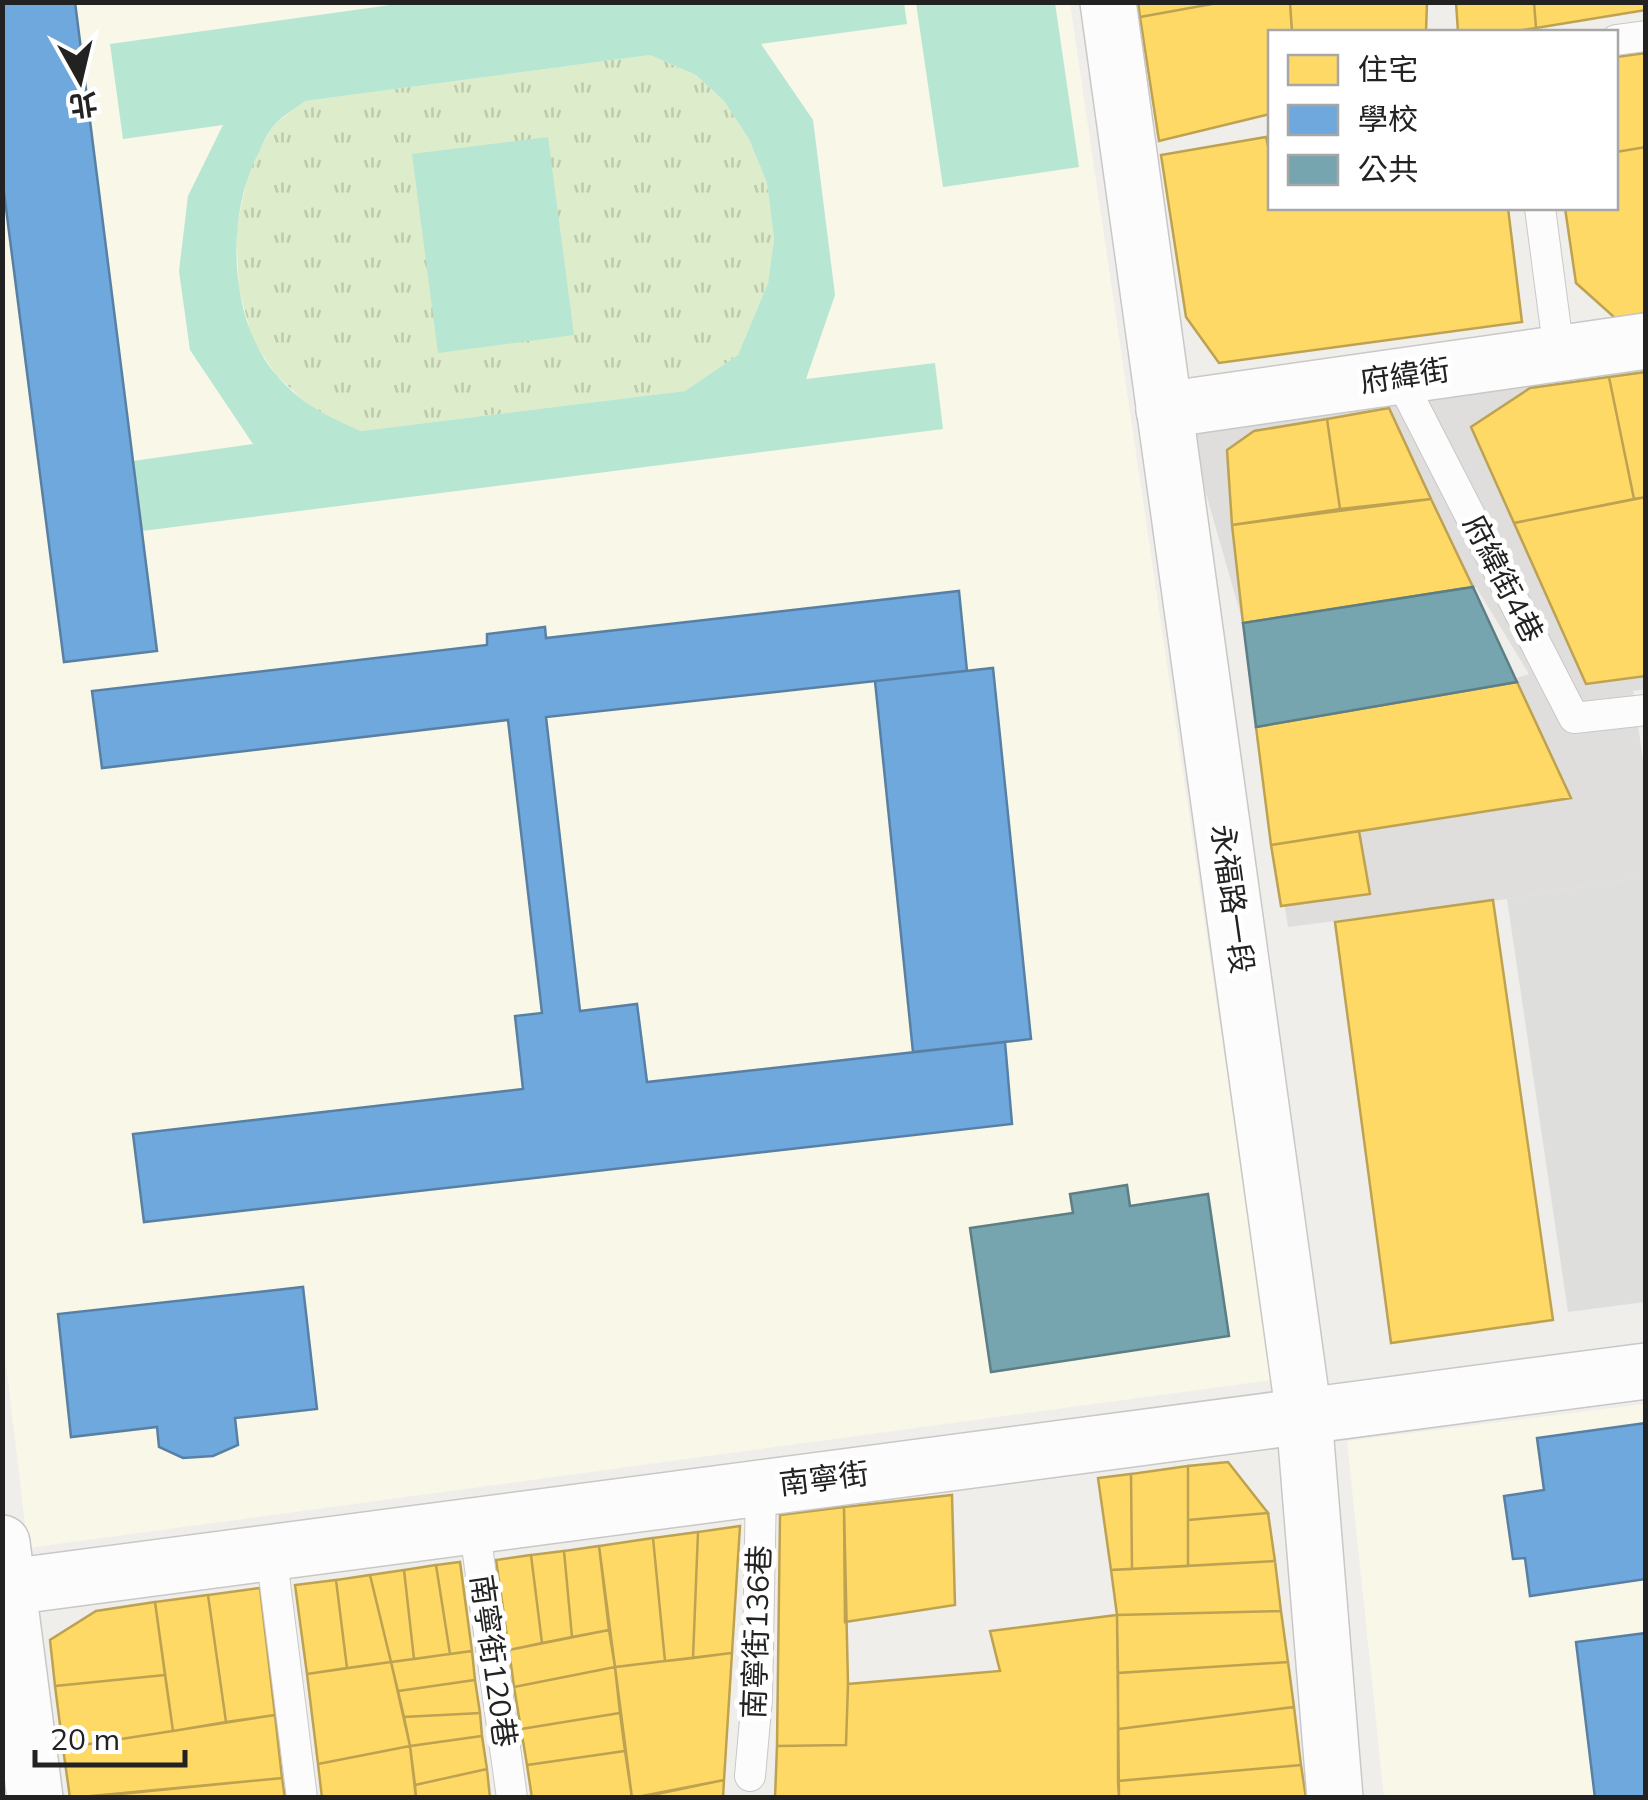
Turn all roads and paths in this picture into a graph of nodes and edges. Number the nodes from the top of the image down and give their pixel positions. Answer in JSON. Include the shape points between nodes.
{"nodes":[{"id":1,"x":1108,"y":2,"type":"edge"},
{"id":2,"x":1646,"y":36,"type":"edge"},
{"id":3,"x":1618,"y":40,"type":"edge"},
{"id":4,"x":1540,"y":210,"type":"edge"},
{"id":5,"x":1646,"y":341,"type":"edge"},
{"id":6,"x":1559,"y":353,"type":"junction"},
{"id":7,"x":1400,"y":376,"type":"junction"},
{"id":8,"x":1164,"y":410,"type":"junction"},
{"id":9,"x":1646,"y":710,"type":"edge"},
{"id":10,"x":1646,"y":1371,"type":"edge"},
{"id":11,"x":1304,"y":1416,"type":"junction"},
{"id":12,"x":762,"y":1488,"type":"junction"},
{"id":13,"x":474,"y":1526,"type":"junction"},
{"id":14,"x":271,"y":1552,"type":"junction"},
{"id":15,"x":4,"y":1573,"type":"edge"},
{"id":16,"x":750,"y":1776,"type":"dead end"},
{"id":17,"x":35,"y":1798,"type":"edge"},
{"id":18,"x":302,"y":1798,"type":"edge"},
{"id":19,"x":512,"y":1798,"type":"edge"},
{"id":20,"x":1335,"y":1798,"type":"edge"}],
"edges":[{"from":1,"to":8,"type":"street","name":"永福路一段"},
{"from":2,"to":3,"type":"lane"},
{"from":4,"to":6,"type":"lane"},
{"from":5,"to":6,"type":"street","name":"府緯街"},
{"from":6,"to":7,"type":"street","name":"府緯街"},
{"from":7,"to":8,"type":"street","name":"府緯街"},
{"from":7,"to":9,"type":"lane","name":"府緯街4巷","via":[[1574,718]]},
{"from":8,"to":11,"type":"street","name":"永福路一段"},
{"from":10,"to":11,"type":"street","name":"南寧街"},
{"from":11,"to":12,"type":"street","name":"南寧街"},
{"from":11,"to":20,"type":"street","name":"永福路一段"},
{"from":12,"to":13,"type":"street","name":"南寧街"},
{"from":12,"to":16,"type":"lane","name":"南寧街136巷"},
{"from":13,"to":14,"type":"street","name":"南寧街"},
{"from":13,"to":19,"type":"lane","name":"南寧街120巷"},
{"from":14,"to":15,"type":"street","name":"南寧街"},
{"from":14,"to":18,"type":"lane"},
{"from":15,"to":17,"type":"street"}]}
